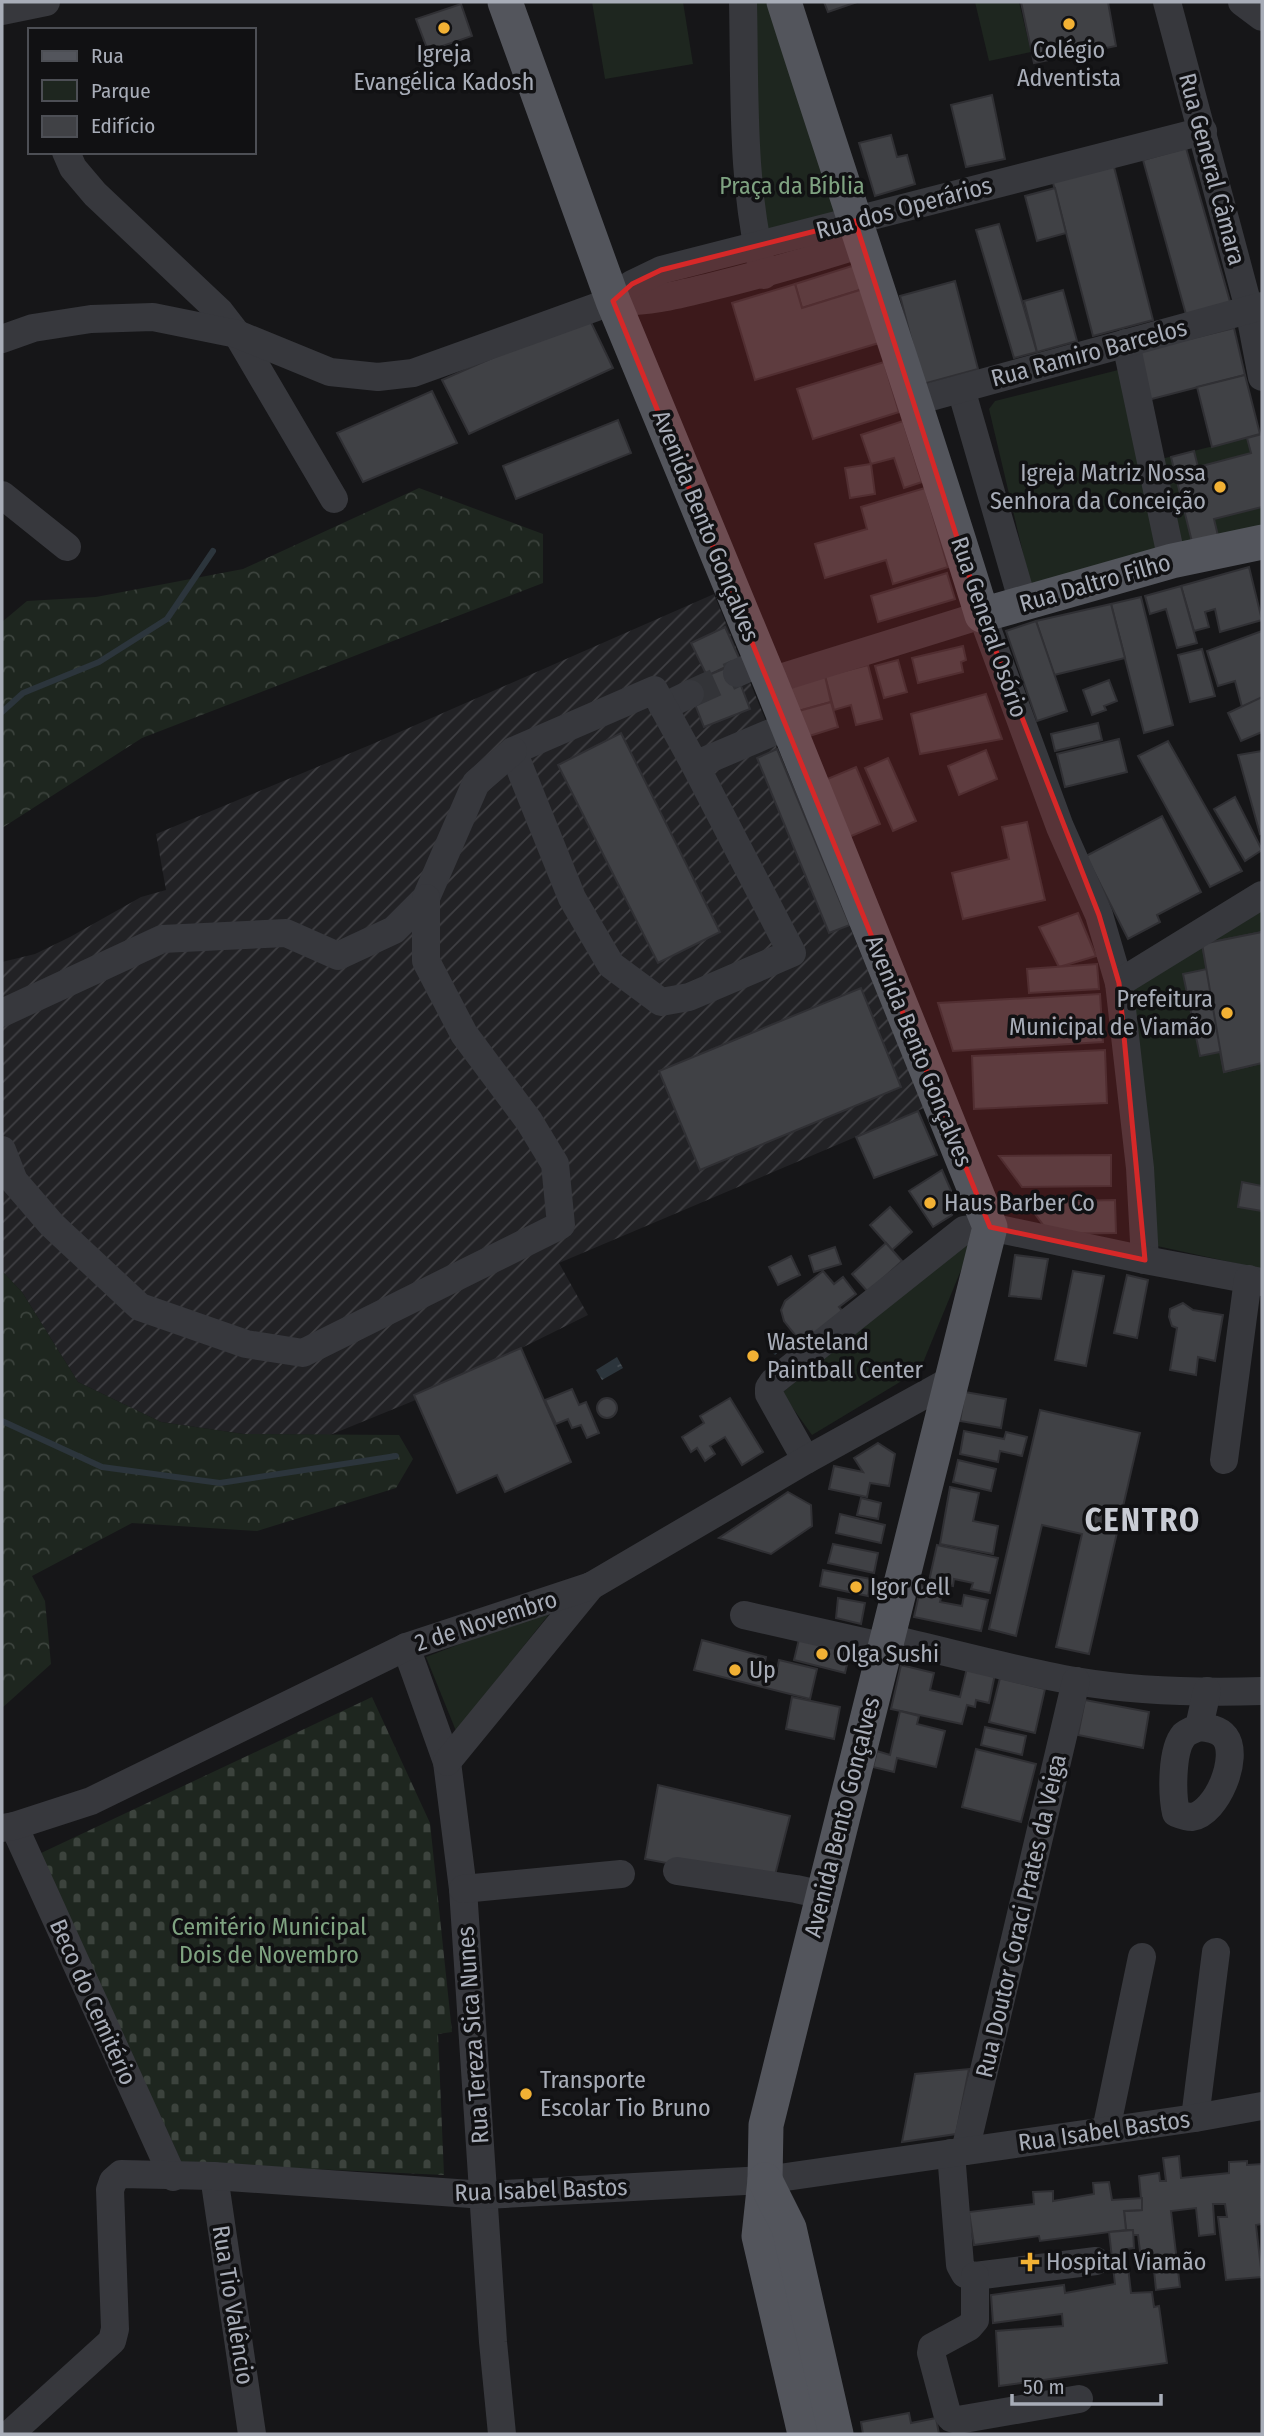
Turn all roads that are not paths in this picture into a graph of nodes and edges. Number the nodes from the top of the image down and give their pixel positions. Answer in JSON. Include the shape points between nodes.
{"nodes":[{"id":1,"x":505,"y":2,"type":"edge"},
{"id":2,"x":743,"y":2,"type":"edge"},
{"id":3,"x":784,"y":2,"type":"edge"},
{"id":4,"x":1167,"y":2,"type":"edge"},
{"id":5,"x":1242,"y":2,"type":"edge"},
{"id":6,"x":37,"y":9,"type":"edge"},
{"id":7,"x":2,"y":11,"type":"edge"},
{"id":8,"x":1262,"y":17,"type":"edge"},
{"id":9,"x":1203,"y":131,"type":"junction"},
{"id":10,"x":67,"y":154,"type":"edge"},
{"id":11,"x":858,"y":233,"type":"junction"},
{"id":12,"x":757,"y":247,"type":"junction"},
{"id":13,"x":764,"y":275,"type":"junction"},
{"id":14,"x":613,"y":301,"type":"junction"},
{"id":15,"x":1256,"y":308,"type":"edge"},
{"id":16,"x":237,"y":334,"type":"junction"},
{"id":17,"x":2,"y":339,"type":"edge"},
{"id":18,"x":1126,"y":343,"type":"junction"},
{"id":19,"x":270,"y":347,"type":"junction"},
{"id":20,"x":1262,"y":377,"type":"edge"},
{"id":21,"x":266,"y":384,"type":"junction"},
{"id":22,"x":961,"y":389,"type":"junction"},
{"id":23,"x":916,"y":401,"type":"junction"},
{"id":24,"x":2,"y":495,"type":"edge"},
{"id":25,"x":334,"y":499,"type":"dead end"},
{"id":26,"x":1262,"y":542,"type":"edge"},
{"id":27,"x":67,"y":547,"type":"dead end"},
{"id":28,"x":1172,"y":561,"type":"junction"},
{"id":29,"x":1023,"y":603,"type":"junction"},
{"id":30,"x":982,"y":615,"type":"junction"},
{"id":31,"x":756,"y":672,"type":"junction"},
{"id":32,"x":690,"y":694,"type":"tunnel mouth"},
{"id":33,"x":663,"y":707,"type":"junction"},
{"id":34,"x":787,"y":726,"type":"junction"},
{"id":35,"x":513,"y":751,"type":"junction"},
{"id":36,"x":695,"y":765,"type":"junction"},
{"id":37,"x":1262,"y":895,"type":"edge"},
{"id":38,"x":426,"y":898,"type":"junction"},
{"id":39,"x":1119,"y":983,"type":"junction"},
{"id":40,"x":2,"y":1013,"type":"edge"},
{"id":41,"x":2,"y":1150,"type":"edge"},
{"id":42,"x":990,"y":1227,"type":"junction"},
{"id":43,"x":1145,"y":1260,"type":"junction"},
{"id":44,"x":1255,"y":1281,"type":"edge"},
{"id":45,"x":953,"y":1379,"type":"junction"},
{"id":46,"x":806,"y":1460,"type":"junction"},
{"id":47,"x":1224,"y":1460,"type":"dead end"},
{"id":48,"x":591,"y":1586,"type":"junction"},
{"id":49,"x":744,"y":1615,"type":"dead end"},
{"id":50,"x":886,"y":1642,"type":"junction"},
{"id":51,"x":406,"y":1647,"type":"junction"},
{"id":52,"x":1076,"y":1681,"type":"junction"},
{"id":53,"x":1207,"y":1691,"type":"junction"},
{"id":54,"x":1262,"y":1691,"type":"edge"},
{"id":55,"x":1199,"y":1727,"type":"dead end"},
{"id":56,"x":447,"y":1762,"type":"junction"},
{"id":57,"x":8,"y":1827,"type":"edge"},
{"id":58,"x":677,"y":1871,"type":"dead end"},
{"id":59,"x":621,"y":1874,"type":"dead end"},
{"id":60,"x":463,"y":1889,"type":"junction"},
{"id":61,"x":823,"y":1895,"type":"junction"},
{"id":62,"x":1216,"y":1952,"type":"dead end"},
{"id":63,"x":1142,"y":1957,"type":"dead end"},
{"id":64,"x":1262,"y":2106,"type":"edge"},
{"id":65,"x":1195,"y":2118,"type":"junction"},
{"id":66,"x":1107,"y":2130,"type":"junction"},
{"id":67,"x":958,"y":2152,"type":"junction"},
{"id":68,"x":214,"y":2176,"type":"junction"},
{"id":69,"x":173,"y":2177,"type":"junction"},
{"id":70,"x":765,"y":2180,"type":"junction"},
{"id":71,"x":485,"y":2195,"type":"junction"},
{"id":72,"x":1096,"y":2261,"type":"dead end"},
{"id":73,"x":975,"y":2276,"type":"junction"},
{"id":74,"x":1079,"y":2399,"type":"dead end"},
{"id":75,"x":13,"y":2431,"type":"dead end"},
{"id":76,"x":253,"y":2434,"type":"edge"},
{"id":77,"x":502,"y":2434,"type":"edge"},
{"id":78,"x":805,"y":2434,"type":"edge"},
{"id":79,"x":836,"y":2434,"type":"edge"}],
"edges":[{"from":1,"to":14,"type":"main road","name":"Avenida Bento Gonçalves"},
{"from":2,"to":12,"type":"street","via":[[744,124]]},
{"from":3,"to":11,"type":"main road","name":"Rua General Osório"},
{"from":4,"to":9,"type":"street","name":"Rua General Câmara"},
{"from":5,"to":8,"type":"street"},
{"from":6,"to":7,"type":"street"},
{"from":9,"to":11,"type":"street","name":"Rua dos Operários"},
{"from":9,"to":15,"type":"street","name":"Rua General Câmara"},
{"from":10,"to":16,"type":"street","via":[[95,194],[220,312]]},
{"from":11,"to":12,"type":"street","name":"Rua dos Operários"},
{"from":11,"to":13,"type":"street","name":"Rua dos Operários"},
{"from":11,"to":23,"type":"main road","name":"Rua General Osório"},
{"from":12,"to":13,"type":"street"},
{"from":12,"to":14,"type":"street","name":"Rua dos Operários","via":[[661,270],[632,284]]},
{"from":13,"to":14,"type":"street","name":"Rua dos Operários","via":[[657,299]]},
{"from":14,"to":19,"type":"street","name":"Rua dos Operários","via":[[413,373],[378,377],[330,372]]},
{"from":14,"to":31,"type":"main road","name":"Avenida Bento Gonçalves"},
{"from":15,"to":18,"type":"street","name":"Rua Ramiro Barcelos"},
{"from":15,"to":20,"type":"street","name":"Rua General Câmara"},
{"from":16,"to":17,"type":"street","name":"Rua dos Operários","via":[[153,317],[91,319],[33,328]]},
{"from":16,"to":19,"type":"street","name":"Rua dos Operários"},
{"from":16,"to":21,"type":"street"},
{"from":18,"to":22,"type":"street","name":"Rua Ramiro Barcelos"},
{"from":18,"to":28,"type":"street"},
{"from":19,"to":21,"type":"street"},
{"from":21,"to":25,"type":"street"},
{"from":22,"to":23,"type":"street","name":"Rua Ramiro Barcelos"},
{"from":22,"to":29,"type":"street"},
{"from":23,"to":30,"type":"main road","name":"Rua General Osório"},
{"from":24,"to":27,"type":"street"},
{"from":26,"to":28,"type":"main road","name":"Rua Daltro Filho"},
{"from":28,"to":29,"type":"main road","name":"Rua Daltro Filho"},
{"from":29,"to":30,"type":"main road","name":"Rua Daltro Filho"},
{"from":30,"to":31,"type":"street","name":"Rua Daltro Filho"},
{"from":30,"to":39,"type":"street","name":"Rua General Osório","via":[[1060,827],[1098,915]]},
{"from":31,"to":34,"type":"main road","name":"Avenida Bento Gonçalves"},
{"from":32,"to":33,"type":"street"},
{"from":33,"to":35,"type":"street","via":[[654,690]]},
{"from":33,"to":36,"type":"street"},
{"from":34,"to":36,"type":"street"},
{"from":34,"to":42,"type":"main road","name":"Avenida Bento Gonçalves"},
{"from":35,"to":36,"type":"street","via":[[572,898],[611,965],[660,1002],[689,997],[792,953]]},
{"from":35,"to":38,"type":"street","via":[[476,783]]},
{"from":37,"to":39,"type":"street"},
{"from":38,"to":40,"type":"street","via":[[394,930],[338,956],[286,933],[162,939]]},
{"from":38,"to":41,"type":"street","via":[[426,961],[464,1034],[555,1164],[561,1225],[303,1353],[246,1343],[140,1307],[52,1225],[13,1181]]},
{"from":39,"to":43,"type":"street","name":"Rua General Osório","via":[[1140,1168]]},
{"from":42,"to":43,"type":"street"},
{"from":42,"to":45,"type":"main road","name":"Avenida Bento Gonçalves"},
{"from":42,"to":46,"type":"street","via":[[964,1230],[769,1388]]},
{"from":43,"to":44,"type":"street"},
{"from":44,"to":47,"type":"street"},
{"from":45,"to":46,"type":"street","name":"2 de Novembro"},
{"from":45,"to":50,"type":"main road","name":"Avenida Bento Gonçalves"},
{"from":46,"to":48,"type":"street","name":"2 de Novembro"},
{"from":48,"to":51,"type":"street","name":"2 de Novembro"},
{"from":48,"to":56,"type":"street"},
{"from":49,"to":50,"type":"street"},
{"from":50,"to":52,"type":"street"},
{"from":50,"to":61,"type":"main road","name":"Avenida Bento Gonçalves"},
{"from":51,"to":56,"type":"street","name":"Rua Tereza Sica Nunes"},
{"from":51,"to":57,"type":"street","name":"2 de Novembro","via":[[91,1801]]},
{"from":52,"to":53,"type":"street"},
{"from":52,"to":67,"type":"street","name":"Rua Doutor Coraci Prates da Veiga"},
{"from":53,"to":54,"type":"street"},
{"from":53,"to":55,"type":"street"},
{"from":56,"to":60,"type":"street","name":"Rua Tereza Sica Nunes"},
{"from":57,"to":69,"type":"street","name":"Beco do Cemitério"},
{"from":58,"to":61,"type":"street"},
{"from":59,"to":60,"type":"street"},
{"from":60,"to":71,"type":"street","name":"Rua Tereza Sica Nunes"},
{"from":61,"to":70,"type":"main road","name":"Avenida Bento Gonçalves","via":[[766,2125]]},
{"from":62,"to":65,"type":"street"},
{"from":63,"to":66,"type":"street"},
{"from":64,"to":65,"type":"street","name":"Rua Isabel Bastos"},
{"from":65,"to":66,"type":"street","name":"Rua Isabel Bastos"},
{"from":66,"to":67,"type":"street","name":"Rua Isabel Bastos"},
{"from":67,"to":70,"type":"street","name":"Rua Isabel Bastos"},
{"from":67,"to":73,"type":"street","name":"Rua Doutor Coraci Prates da Veiga","via":[[960,2265],[965,2274]]},
{"from":68,"to":69,"type":"street","name":"Rua Isabel Bastos"},
{"from":68,"to":71,"type":"street","name":"Rua Isabel Bastos"},
{"from":68,"to":76,"type":"street","name":"Rua Tio Valêncio"},
{"from":69,"to":75,"type":"street","name":"Rua Isabel Bastos","via":[[121,2174],[113,2180],[112,2341]]},
{"from":70,"to":71,"type":"street","name":"Rua Isabel Bastos"},
{"from":70,"to":78,"type":"main road","name":"Avenida Bento Gonçalves","via":[[759,2236]]},
{"from":70,"to":79,"type":"main road","name":"Avenida Bento Gonçalves","via":[[789,2228]]},
{"from":71,"to":77,"type":"street","name":"Rua Tereza Sica Nunes"},
{"from":72,"to":73,"type":"street"},
{"from":73,"to":74,"type":"street","via":[[975,2320],[932,2347],[951,2418]]}]}
